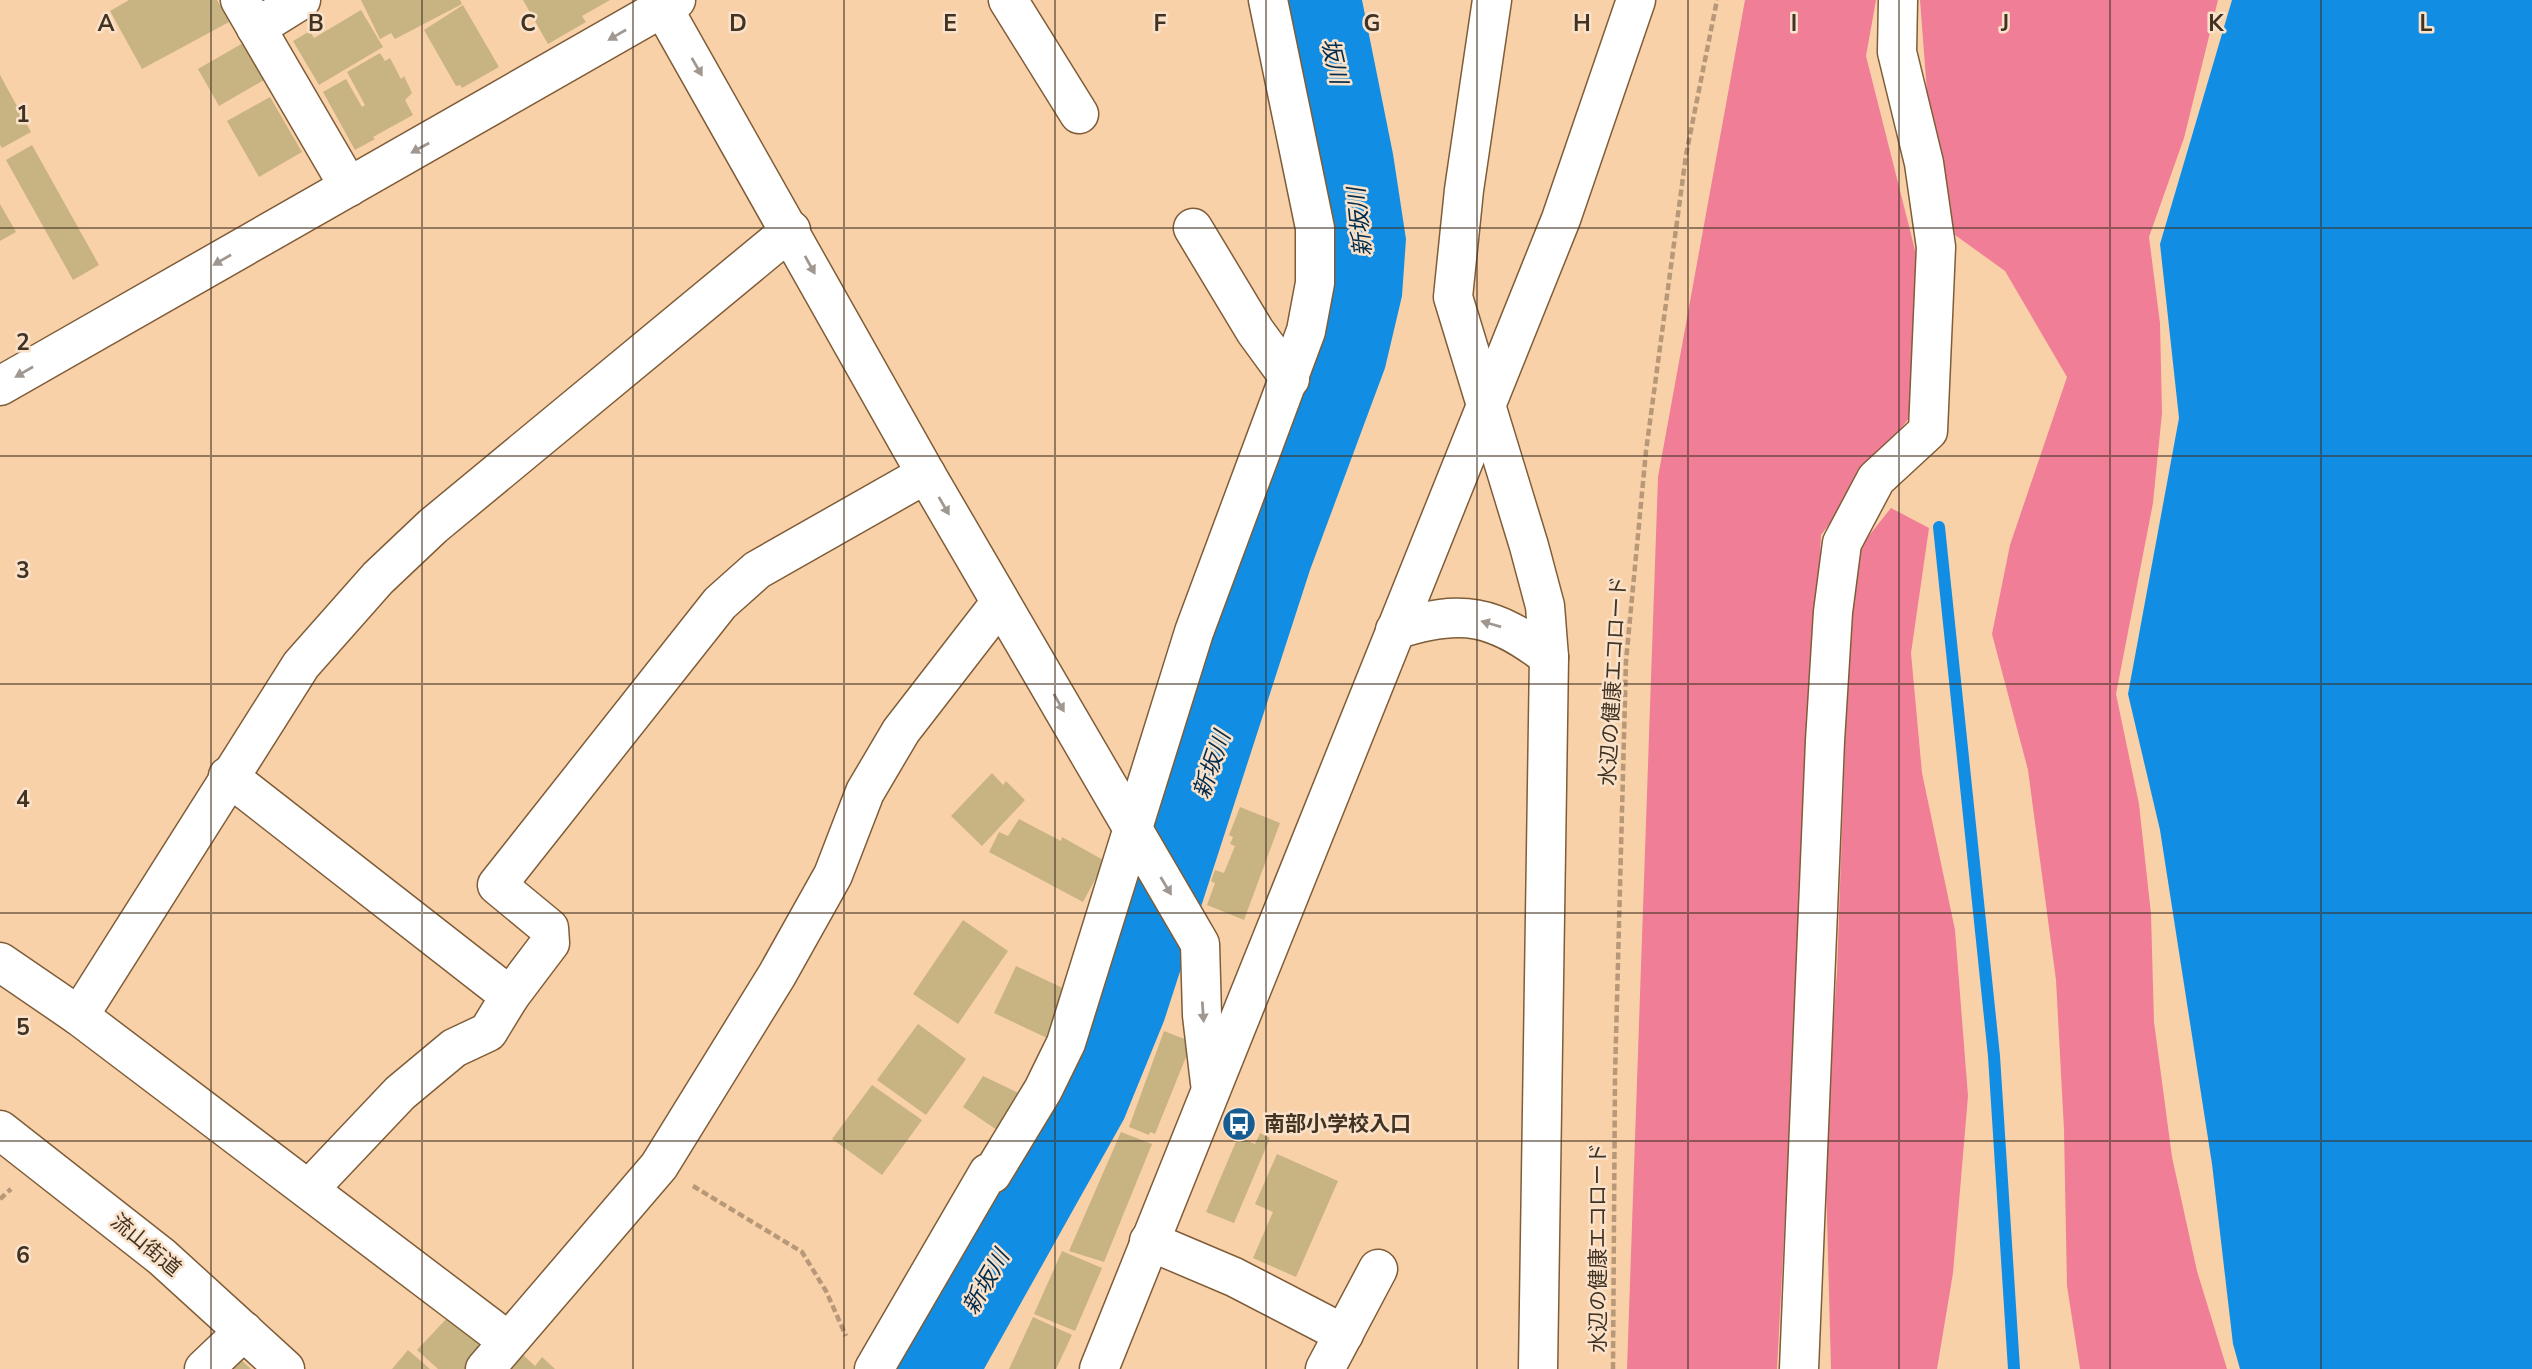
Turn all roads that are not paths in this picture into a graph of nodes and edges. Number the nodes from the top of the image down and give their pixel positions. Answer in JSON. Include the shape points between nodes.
{"nodes":[{"id":1,"x":301,"y":0,"type":"edge"},
{"id":2,"x":1008,"y":0,"type":"edge"},
{"id":3,"x":1268,"y":0,"type":"edge"},
{"id":4,"x":1492,"y":0,"type":"edge"},
{"id":5,"x":1636,"y":0,"type":"edge"},
{"id":6,"x":1898,"y":0,"type":"edge"},
{"id":7,"x":661,"y":5,"type":"edge"},
{"id":8,"x":248,"y":14,"type":"edge"},
{"id":9,"x":1079,"y":114,"type":"dead end"},
{"id":10,"x":349,"y":187,"type":"junction"},
{"id":11,"x":1193,"y":228,"type":"dead end"},
{"id":12,"x":791,"y":230,"type":"junction"},
{"id":13,"x":1290,"y":379,"type":"junction"},
{"id":14,"x":0,"y":386,"type":"edge"},
{"id":15,"x":1486,"y":408,"type":"junction"},
{"id":16,"x":926,"y":474,"type":"junction"},
{"id":17,"x":1000,"y":603,"type":"junction"},
{"id":18,"x":1395,"y":630,"type":"junction"},
{"id":19,"x":1549,"y":657,"type":"junction"},
{"id":20,"x":228,"y":776,"type":"junction"},
{"id":21,"x":1131,"y":828,"type":"junction"},
{"id":22,"x":0,"y":962,"type":"edge"},
{"id":23,"x":510,"y":996,"type":"junction"},
{"id":24,"x":79,"y":1016,"type":"junction"},
{"id":25,"x":1211,"y":1088,"type":"junction"},
{"id":26,"x":0,"y":1130,"type":"edge"},
{"id":27,"x":310,"y":1188,"type":"junction"},
{"id":28,"x":1149,"y":1241,"type":"junction"},
{"id":29,"x":1378,"y":1269,"type":"dead end"},
{"id":30,"x":244,"y":1331,"type":"junction"},
{"id":31,"x":1344,"y":1334,"type":"junction"},
{"id":32,"x":496,"y":1355,"type":"edge"},
{"id":33,"x":862,"y":1358,"type":"edge"},
{"id":34,"x":204,"y":1369,"type":"edge"},
{"id":35,"x":285,"y":1369,"type":"edge"},
{"id":36,"x":1099,"y":1369,"type":"edge"},
{"id":37,"x":1325,"y":1369,"type":"edge"},
{"id":38,"x":1538,"y":1369,"type":"edge"},
{"id":39,"x":1799,"y":1369,"type":"edge"}],
"edges":[{"from":1,"to":8,"type":"street"},
{"from":2,"to":9,"type":"street"},
{"from":3,"to":13,"type":"street","via":[[1315,228],[1315,283]]},
{"from":4,"to":15,"type":"street","via":[[1453,297]]},
{"from":5,"to":15,"type":"street","via":[[1561,219]]},
{"from":6,"to":39,"type":"street","via":[[1897,52],[1924,163],[1936,247],[1928,431],[1876,479],[1842,542],[1825,741]]},
{"from":7,"to":10,"type":"street","one_way":true},
{"from":7,"to":12,"type":"street","one_way":true},
{"from":8,"to":10,"type":"street"},
{"from":10,"to":14,"type":"street","one_way":true},
{"from":11,"to":13,"type":"street","via":[[1255,331]]},
{"from":12,"to":16,"type":"street","one_way":true},
{"from":12,"to":20,"type":"street","via":[[433,526],[378,578],[301,665]]},
{"from":13,"to":21,"type":"street","via":[[1194,632]]},
{"from":15,"to":18,"type":"street"},
{"from":15,"to":19,"type":"street","via":[[1545,607]]},
{"from":16,"to":17,"type":"street","one_way":true},
{"from":16,"to":23,"type":"street","via":[[757,570],[720,603],[497,885],[549,928],[550,943]]},
{"from":17,"to":21,"type":"street","one_way":true},
{"from":17,"to":32,"type":"street","via":[[901,731],[865,792],[827,886],[659,1166]]},
{"from":19,"to":18,"type":"street","one_way":true,"via":[[1516,632],[1485,621],[1434,617]]},
{"from":18,"to":25,"type":"street"},
{"from":19,"to":38,"type":"street"},
{"from":20,"to":23,"type":"street"},
{"from":20,"to":24,"type":"street"},
{"from":21,"to":25,"type":"street","one_way":true,"via":[[1200,944]]},
{"from":21,"to":33,"type":"street","via":[[1066,1043],[1043,1090],[992,1174]]},
{"from":22,"to":24,"type":"street"},
{"from":23,"to":27,"type":"street","via":[[488,1032],[454,1048],[400,1093]]},
{"from":24,"to":27,"type":"street"},
{"from":25,"to":28,"type":"street"},
{"from":26,"to":30,"type":"street","name":"流山街道","via":[[142,1240]]},
{"from":27,"to":32,"type":"street"},
{"from":28,"to":31,"type":"street","via":[[1234,1277]]},
{"from":28,"to":36,"type":"street"},
{"from":29,"to":31,"type":"street"},
{"from":30,"to":34,"type":"street"},
{"from":30,"to":35,"type":"street","name":"流山街道"},
{"from":31,"to":37,"type":"street"}]}
